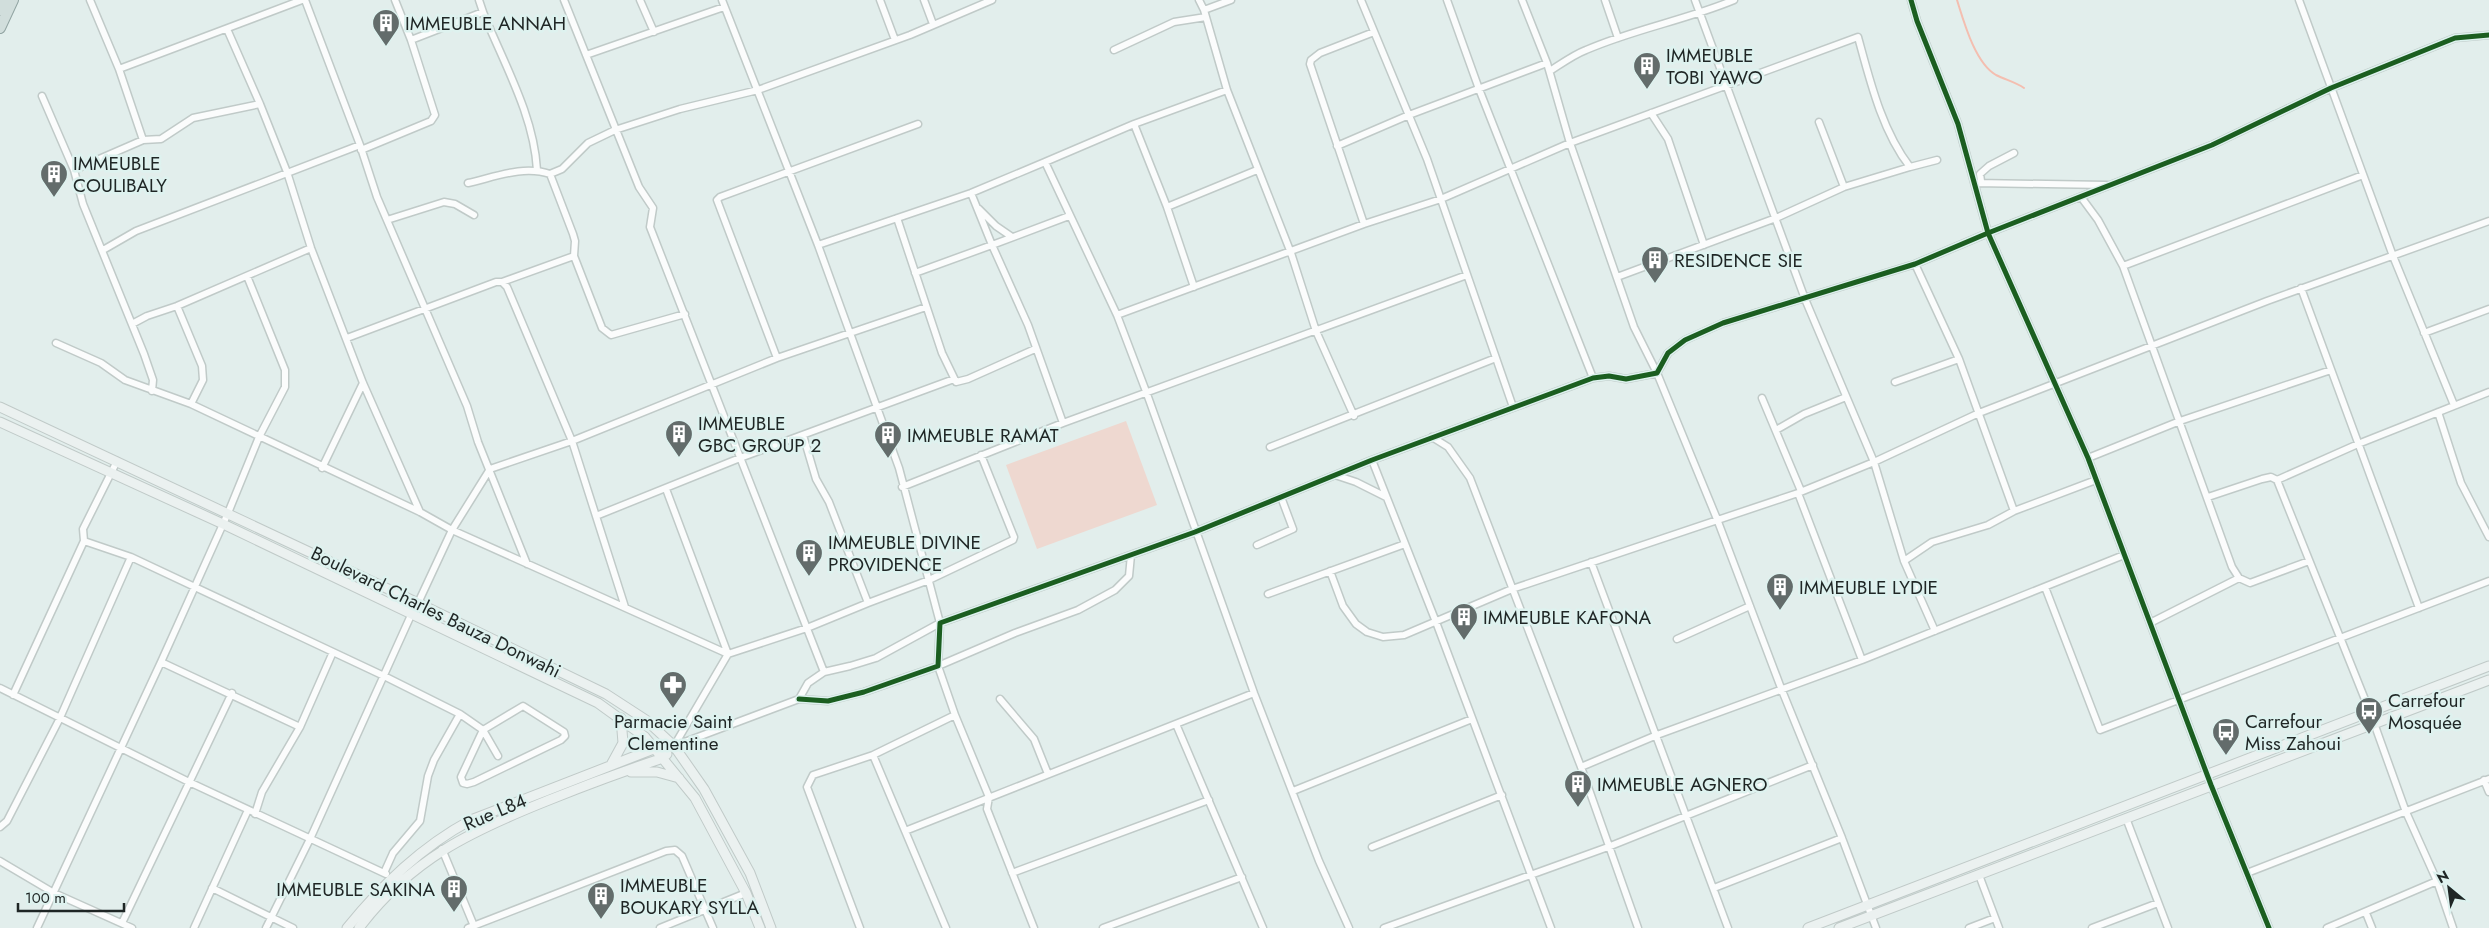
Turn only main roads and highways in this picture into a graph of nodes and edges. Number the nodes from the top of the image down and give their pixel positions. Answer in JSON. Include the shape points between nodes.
{"nodes":[{"id":1,"x":6,"y":0,"type":"edge"},
{"id":2,"x":13,"y":0,"type":"edge"},
{"id":3,"x":0,"y":10,"type":"edge"},
{"id":4,"x":0,"y":28,"type":"edge"},
{"id":5,"x":0,"y":407,"type":"edge"},
{"id":6,"x":0,"y":422,"type":"edge"},
{"id":7,"x":2489,"y":666,"type":"edge"},
{"id":8,"x":2489,"y":680,"type":"edge"},
{"id":9,"x":621,"y":718,"type":"junction"},
{"id":10,"x":674,"y":746,"type":"junction"},
{"id":11,"x":656,"y":748,"type":"junction"},
{"id":12,"x":663,"y":758,"type":"junction"},
{"id":13,"x":613,"y":770,"type":"junction"},
{"id":14,"x":679,"y":778,"type":"junction"},
{"id":15,"x":347,"y":928,"type":"edge"},
{"id":16,"x":359,"y":928,"type":"edge"},
{"id":17,"x":760,"y":928,"type":"edge"},
{"id":18,"x":771,"y":928,"type":"edge"},
{"id":19,"x":1808,"y":928,"type":"edge"},
{"id":20,"x":1839,"y":928,"type":"edge"}],
"edges":[{"from":1,"to":3,"type":"highway"},
{"from":2,"to":4,"type":"highway"},
{"from":5,"to":10,"type":"main road","name":"Boulevard Charles Bauza Donwahi","via":[[606,694],[646,720]]},
{"from":6,"to":9,"type":"main road","name":"Boulevard Charles Bauza Donwahi","via":[[412,613],[598,703]]},
{"from":7,"to":19,"type":"main road"},
{"from":8,"to":20,"type":"main road"},
{"from":9,"to":11,"type":"main road","name":"Boulevard Charles Bauza Donwahi"},
{"from":9,"to":13,"type":"main road","via":[[623,743]]},
{"from":10,"to":11,"type":"main road","name":"Rue L84"},
{"from":10,"to":12,"type":"main road"},
{"from":10,"to":18,"type":"main road","name":"Boulevard Charles Bauza Donwahi","via":[[704,789],[750,873]]},
{"from":11,"to":12,"type":"main road","name":"Boulevard Charles Bauza Donwahi"},
{"from":11,"to":13,"type":"main road","name":"Rue L84"},
{"from":12,"to":13,"type":"main road"},
{"from":12,"to":14,"type":"main road","name":"Boulevard Charles Bauza Donwahi"},
{"from":13,"to":14,"type":"main road","via":[[656,772]]},
{"from":13,"to":15,"type":"main road","name":"Rue L84","via":[[471,820],[437,840],[388,875]]},
{"from":13,"to":16,"type":"main road","via":[[487,824],[442,849],[399,885]]},
{"from":14,"to":17,"type":"main road","name":"Boulevard Charles Bauza Donwahi","via":[[703,812],[746,893]]}]}
